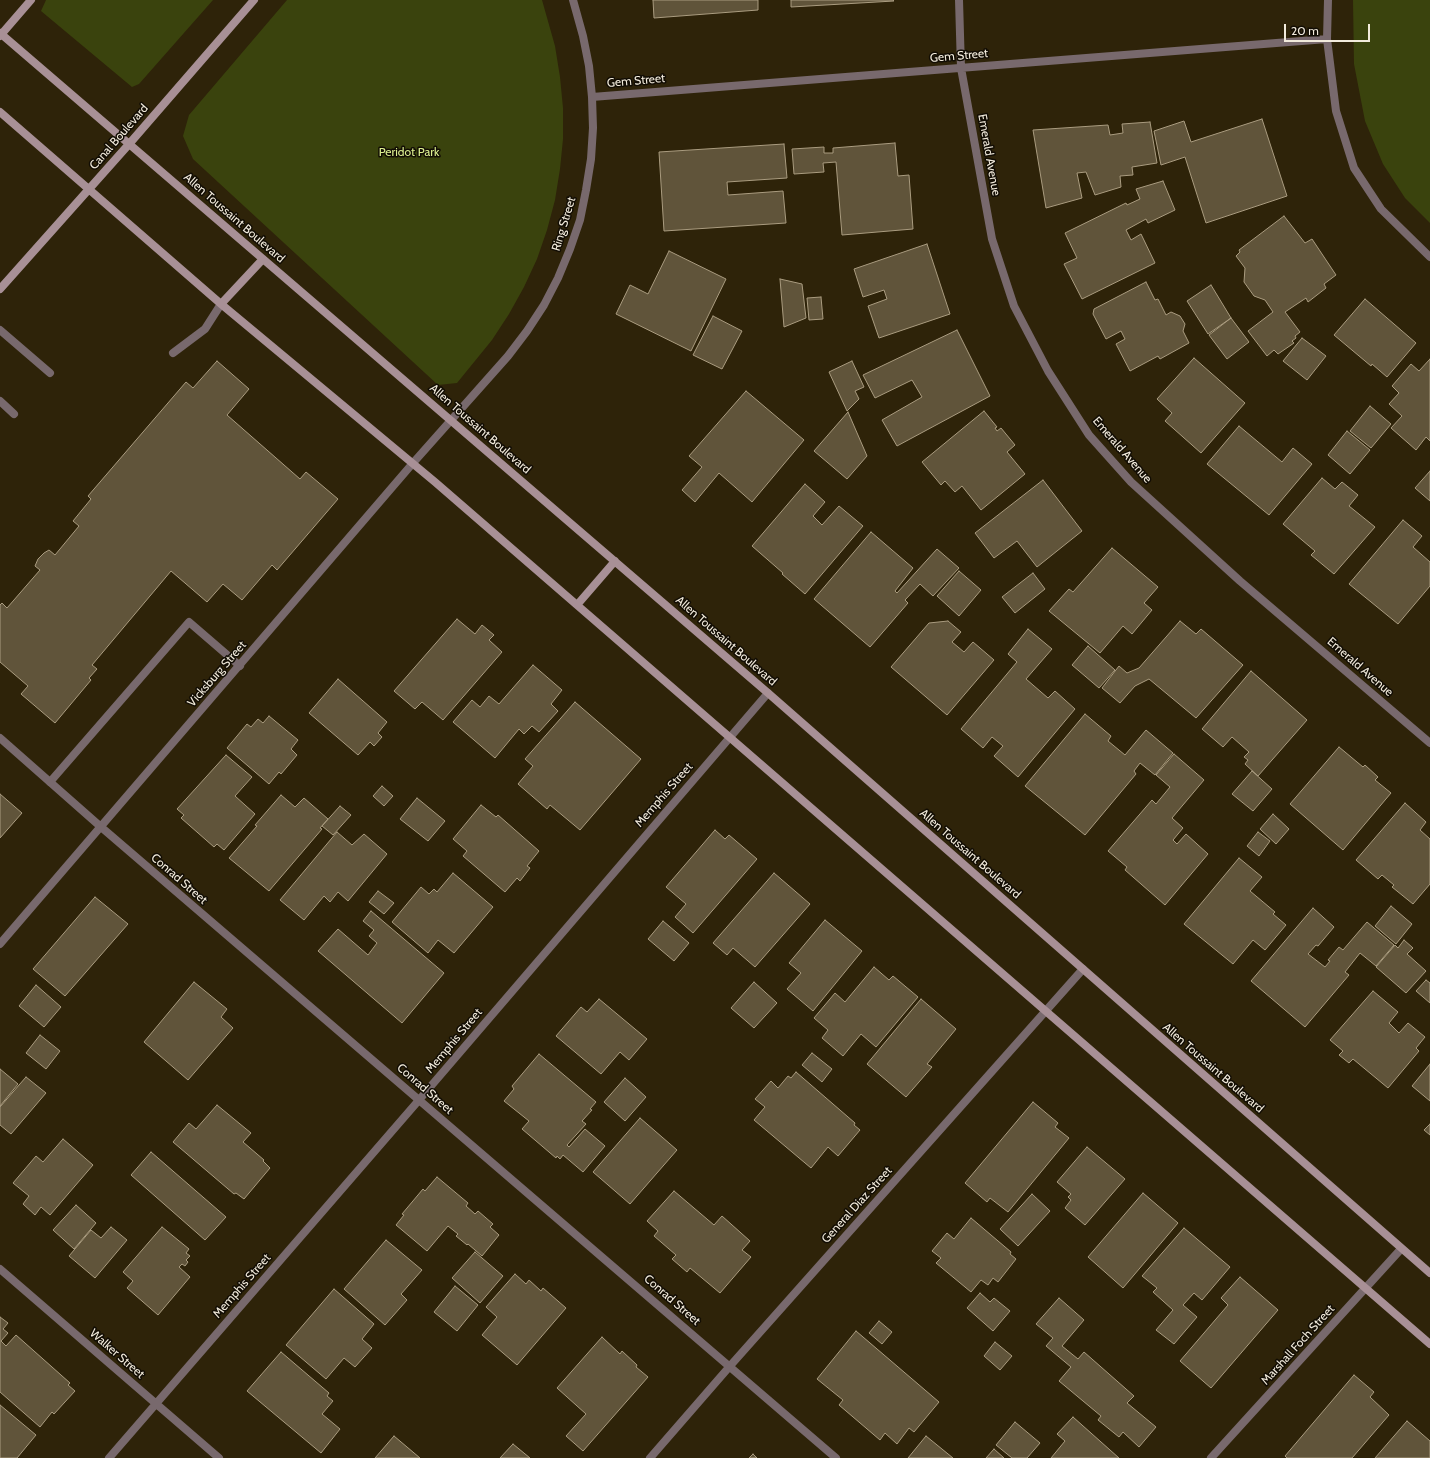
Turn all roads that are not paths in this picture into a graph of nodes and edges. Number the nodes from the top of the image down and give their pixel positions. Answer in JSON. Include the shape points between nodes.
{"nodes":[{"id":1,"x":31,"y":0,"type":"edge"},
{"id":2,"x":254,"y":0,"type":"edge"},
{"id":3,"x":573,"y":0,"type":"edge"},
{"id":4,"x":959,"y":0,"type":"edge"},
{"id":5,"x":1328,"y":0,"type":"edge"},
{"id":6,"x":1,"y":34,"type":"edge"},
{"id":7,"x":1327,"y":39,"type":"junction"},
{"id":8,"x":961,"y":68,"type":"junction"},
{"id":9,"x":592,"y":97,"type":"junction"},
{"id":10,"x":0,"y":112,"type":"edge"},
{"id":11,"x":130,"y":143,"type":"junction"},
{"id":12,"x":89,"y":188,"type":"junction"},
{"id":13,"x":1430,"y":257,"type":"edge"},
{"id":14,"x":263,"y":259,"type":"junction"},
{"id":15,"x":0,"y":289,"type":"edge"},
{"id":16,"x":221,"y":304,"type":"junction"},
{"id":17,"x":0,"y":330,"type":"edge"},
{"id":18,"x":173,"y":353,"type":"dead end"},
{"id":19,"x":50,"y":373,"type":"dead end"},
{"id":20,"x":0,"y":401,"type":"edge"},
{"id":21,"x":14,"y":414,"type":"dead end"},
{"id":22,"x":451,"y":420,"type":"junction"},
{"id":23,"x":413,"y":463,"type":"junction"},
{"id":24,"x":615,"y":561,"type":"junction"},
{"id":25,"x":577,"y":605,"type":"junction"},
{"id":26,"x":240,"y":666,"type":"junction"},
{"id":27,"x":768,"y":693,"type":"junction"},
{"id":28,"x":0,"y":738,"type":"edge"},
{"id":29,"x":730,"y":738,"type":"junction"},
{"id":30,"x":1430,"y":743,"type":"edge"},
{"id":31,"x":50,"y":782,"type":"junction"},
{"id":32,"x":101,"y":827,"type":"junction"},
{"id":33,"x":0,"y":944,"type":"edge"},
{"id":34,"x":1083,"y":969,"type":"junction"},
{"id":35,"x":1045,"y":1012,"type":"junction"},
{"id":36,"x":420,"y":1100,"type":"junction"},
{"id":37,"x":1401,"y":1249,"type":"junction"},
{"id":38,"x":0,"y":1269,"type":"edge"},
{"id":39,"x":1430,"y":1273,"type":"edge"},
{"id":40,"x":1365,"y":1289,"type":"junction"},
{"id":41,"x":1430,"y":1344,"type":"edge"},
{"id":42,"x":730,"y":1366,"type":"junction"},
{"id":43,"x":156,"y":1404,"type":"junction"},
{"id":44,"x":109,"y":1458,"type":"edge"},
{"id":45,"x":219,"y":1458,"type":"edge"},
{"id":46,"x":650,"y":1458,"type":"edge"},
{"id":47,"x":836,"y":1458,"type":"edge"},
{"id":48,"x":1211,"y":1458,"type":"edge"}],
"edges":[{"from":1,"to":6,"type":"main road"},
{"from":2,"to":11,"type":"main road","name":"Canal Boulevard"},
{"from":3,"to":9,"type":"street","name":"Ring Street","via":[[589,66]]},
{"from":4,"to":8,"type":"street","name":"Emerald Avenue"},
{"from":5,"to":7,"type":"street"},
{"from":6,"to":11,"type":"main road","name":"Allen Toussaint Boulevard"},
{"from":7,"to":8,"type":"street","name":"Gem Street"},
{"from":7,"to":13,"type":"street","via":[[1336,111],[1354,168],[1381,209]]},
{"from":8,"to":9,"type":"street","name":"Gem Street"},
{"from":8,"to":30,"type":"street","name":"Emerald Avenue","via":[[992,239],[1012,299],[1048,371],[1089,435],[1132,482],[1240,582]]},
{"from":9,"to":22,"type":"street","name":"Ring Street","via":[[591,159],[586,190],[580,220],[558,278],[527,331]]},
{"from":10,"to":12,"type":"main road"},
{"from":11,"to":12,"type":"main road","name":"Canal Boulevard"},
{"from":11,"to":14,"type":"main road","name":"Allen Toussaint Boulevard"},
{"from":12,"to":15,"type":"main road","name":"Canal Boulevard"},
{"from":12,"to":16,"type":"main road"},
{"from":14,"to":16,"type":"main road"},
{"from":14,"to":22,"type":"main road","name":"Allen Toussaint Boulevard"},
{"from":16,"to":18,"type":"street","via":[[205,329]]},
{"from":16,"to":23,"type":"main road"},
{"from":17,"to":19,"type":"street"},
{"from":20,"to":21,"type":"street"},
{"from":22,"to":23,"type":"street","name":"Vicksburg Street"},
{"from":22,"to":24,"type":"main road","name":"Allen Toussaint Boulevard"},
{"from":23,"to":25,"type":"main road"},
{"from":23,"to":26,"type":"street","name":"Vicksburg Street"},
{"from":24,"to":25,"type":"main road"},
{"from":24,"to":27,"type":"main road","name":"Allen Toussaint Boulevard"},
{"from":25,"to":29,"type":"main road"},
{"from":26,"to":31,"type":"street","via":[[189,622]]},
{"from":26,"to":32,"type":"street","name":"Vicksburg Street"},
{"from":27,"to":29,"type":"street","name":"Memphis Street"},
{"from":27,"to":34,"type":"main road","name":"Allen Toussaint Boulevard"},
{"from":28,"to":31,"type":"street","name":"Conrad Street"},
{"from":29,"to":35,"type":"main road"},
{"from":29,"to":36,"type":"street","name":"Memphis Street"},
{"from":31,"to":32,"type":"street","name":"Conrad Street"},
{"from":32,"to":33,"type":"street","name":"Vicksburg Street"},
{"from":32,"to":36,"type":"street","name":"Conrad Street"},
{"from":34,"to":35,"type":"street","name":"General Diaz Street"},
{"from":34,"to":37,"type":"main road","name":"Allen Toussaint Boulevard"},
{"from":35,"to":40,"type":"main road"},
{"from":35,"to":42,"type":"street","name":"General Diaz Street"},
{"from":36,"to":42,"type":"street","name":"Conrad Street"},
{"from":36,"to":43,"type":"street","name":"Memphis Street"},
{"from":37,"to":39,"type":"main road","name":"Allen Toussaint Boulevard"},
{"from":37,"to":40,"type":"street","name":"Marshall Foch Street"},
{"from":38,"to":43,"type":"street","name":"Walker Street"},
{"from":40,"to":41,"type":"main road"},
{"from":40,"to":48,"type":"street","name":"Marshall Foch Street"},
{"from":42,"to":46,"type":"street","name":"General Diaz Street"},
{"from":42,"to":47,"type":"street","name":"Conrad Street"},
{"from":43,"to":44,"type":"street","name":"Memphis Street"},
{"from":43,"to":45,"type":"street","name":"Walker Street"}]}
